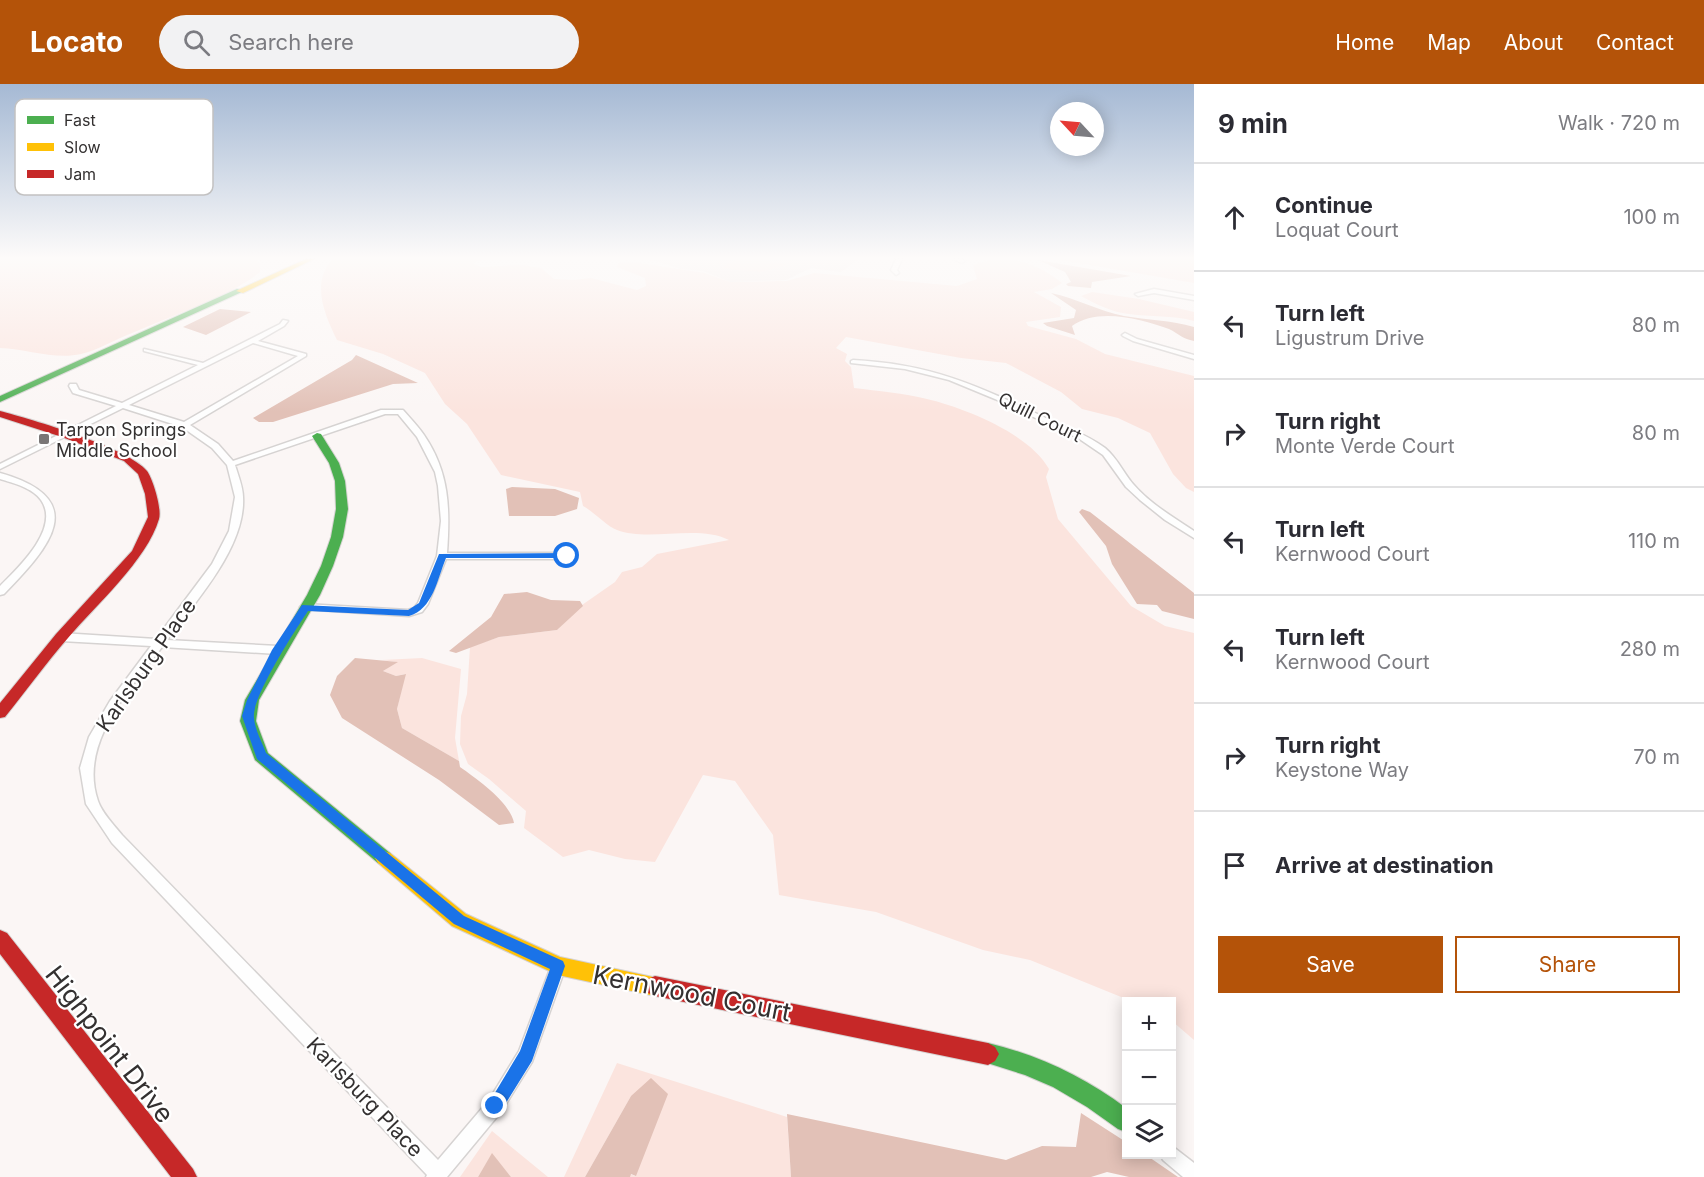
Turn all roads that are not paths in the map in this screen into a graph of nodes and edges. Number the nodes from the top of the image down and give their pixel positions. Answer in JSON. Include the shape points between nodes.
{"nodes":[{"id":1,"x":198,"y":310,"type":"edge"},
{"id":2,"x":285,"y":321,"type":"dead end"},
{"id":3,"x":1125,"y":335,"type":"dead end"},
{"id":4,"x":252,"y":341,"type":"junction"},
{"id":5,"x":146,"y":350,"type":"dead end"},
{"id":6,"x":1194,"y":357,"type":"edge"},
{"id":7,"x":853,"y":362,"type":"dead end"},
{"id":8,"x":204,"y":365,"type":"junction"},
{"id":9,"x":73,"y":386,"type":"dead end"},
{"id":10,"x":0,"y":399,"type":"edge"},
{"id":11,"x":126,"y":405,"type":"junction"},
{"id":12,"x":0,"y":414,"type":"edge"},
{"id":13,"x":185,"y":425,"type":"junction"},
{"id":14,"x":66,"y":435,"type":"junction"},
{"id":15,"x":317,"y":436,"type":"junction"},
{"id":16,"x":231,"y":464,"type":"junction"},
{"id":17,"x":0,"y":467,"type":"edge"},
{"id":18,"x":0,"y":476,"type":"edge"},
{"id":19,"x":1194,"y":536,"type":"edge"},
{"id":20,"x":442,"y":556,"type":"junction"},
{"id":21,"x":567,"y":556,"type":"dead end"},
{"id":22,"x":0,"y":592,"type":"edge"},
{"id":23,"x":305,"y":607,"type":"junction"},
{"id":24,"x":61,"y":637,"type":"junction"},
{"id":25,"x":158,"y":642,"type":"junction"},
{"id":26,"x":278,"y":650,"type":"junction"},
{"id":27,"x":0,"y":713,"type":"edge"},
{"id":28,"x":0,"y":939,"type":"edge"},
{"id":29,"x":558,"y":966,"type":"junction"},
{"id":30,"x":1122,"y":1118,"type":"edge"},
{"id":31,"x":1174,"y":1159,"type":"edge"},
{"id":32,"x":1194,"y":1174,"type":"edge"},
{"id":33,"x":436,"y":1175,"type":"edge"},
{"id":34,"x":185,"y":1177,"type":"edge"}],
"edges":[{"from":1,"to":10,"type":"street"},
{"from":2,"to":4,"type":"street"},
{"from":3,"to":6,"type":"street"},
{"from":4,"to":8,"type":"street"},
{"from":4,"to":13,"type":"street","via":[[304,355]]},
{"from":5,"to":8,"type":"street"},
{"from":7,"to":19,"type":"street","name":"Quill Court","via":[[936,373],[973,385],[1086,439],[1111,458],[1141,497]]},
{"from":8,"to":11,"type":"street"},
{"from":9,"to":11,"type":"street","via":[[76,391]]},
{"from":11,"to":13,"type":"street"},
{"from":11,"to":14,"type":"street"},
{"from":12,"to":14,"type":"street"},
{"from":13,"to":16,"type":"street","via":[[215,446]]},
{"from":14,"to":17,"type":"street"},
{"from":14,"to":24,"type":"street","via":[[128,459],[143,473],[152,494],[154,516],[137,552]]},
{"from":15,"to":16,"type":"street"},
{"from":15,"to":20,"type":"street","via":[[384,412],[400,412],[421,436],[439,472],[446,521]]},
{"from":15,"to":23,"type":"street","name":"Kernwood Court","via":[[341,484],[342,512],[336,543]]},
{"from":16,"to":25,"type":"street","name":"Karlsburg Place","via":[[239,497],[234,531],[217,565]]},
{"from":18,"to":22,"type":"street","via":[[40,494],[50,507],[52,519],[46,538]]},
{"from":20,"to":21,"type":"street"},
{"from":20,"to":23,"type":"street","via":[[418,610],[409,613]]},
{"from":23,"to":26,"type":"street","name":"Kernwood Court"},
{"from":24,"to":25,"type":"street"},
{"from":24,"to":27,"type":"street"},
{"from":25,"to":26,"type":"street"},
{"from":25,"to":33,"type":"street","name":"Karlsburg Place","via":[[95,737],[86,768],[92,804],[117,839]]},
{"from":26,"to":29,"type":"street","name":"Kernwood Court","via":[[248,716],[261,756],[459,920]]},
{"from":28,"to":34,"type":"street","name":"Highpoint Drive"},
{"from":29,"to":30,"type":"street","name":"Kernwood Court","via":[[999,1056],[1039,1069]]},
{"from":29,"to":33,"type":"street","via":[[526,1056],[495,1106]]},
{"from":31,"to":32,"type":"street"}]}
